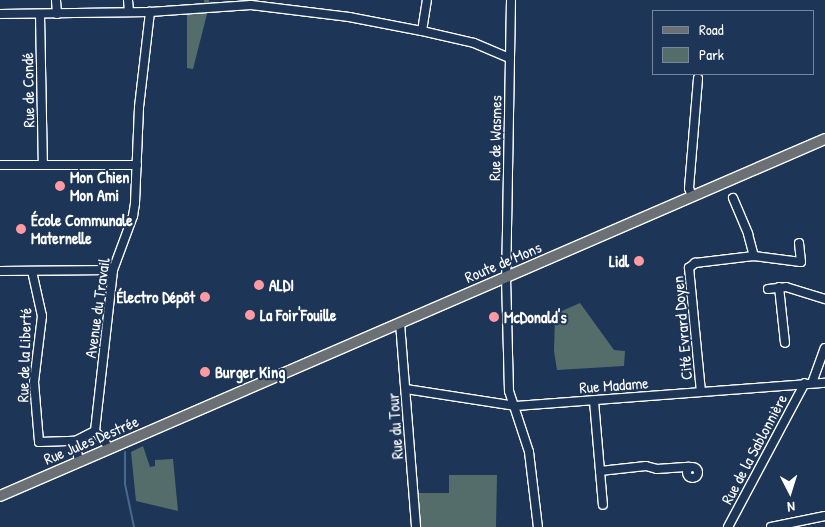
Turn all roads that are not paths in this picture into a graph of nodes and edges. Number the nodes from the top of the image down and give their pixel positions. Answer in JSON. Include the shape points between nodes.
{"nodes":[{"id":1,"x":56,"y":0,"type":"edge"},
{"id":2,"x":128,"y":0,"type":"edge"},
{"id":3,"x":427,"y":0,"type":"edge"},
{"id":4,"x":511,"y":0,"type":"edge"},
{"id":5,"x":203,"y":4,"type":"edge"},
{"id":6,"x":129,"y":12,"type":"junction"},
{"id":7,"x":150,"y":12,"type":"junction"},
{"id":8,"x":0,"y":14,"type":"edge"},
{"id":9,"x":40,"y":14,"type":"junction"},
{"id":10,"x":57,"y":14,"type":"junction"},
{"id":11,"x":422,"y":31,"type":"junction"},
{"id":12,"x":510,"y":58,"type":"junction"},
{"id":13,"x":698,"y":78,"type":"dead end"},
{"id":14,"x":825,"y":139,"type":"edge"},
{"id":15,"x":0,"y":165,"type":"edge"},
{"id":16,"x":43,"y":165,"type":"junction"},
{"id":17,"x":137,"y":165,"type":"junction"},
{"id":18,"x":692,"y":197,"type":"junction"},
{"id":19,"x":733,"y":198,"type":"dead end"},
{"id":20,"x":799,"y":243,"type":"dead end"},
{"id":21,"x":754,"y":256,"type":"junction"},
{"id":22,"x":32,"y":270,"type":"junction"},
{"id":23,"x":113,"y":270,"type":"junction"},
{"id":24,"x":0,"y":271,"type":"edge"},
{"id":25,"x":506,"y":277,"type":"junction"},
{"id":26,"x":779,"y":287,"type":"junction"},
{"id":27,"x":768,"y":289,"type":"dead end"},
{"id":28,"x":825,"y":299,"type":"edge"},
{"id":29,"x":400,"y":323,"type":"junction"},
{"id":30,"x":785,"y":342,"type":"dead end"},
{"id":31,"x":825,"y":348,"type":"edge"},
{"id":32,"x":808,"y":383,"type":"junction"},
{"id":33,"x":825,"y":383,"type":"edge"},
{"id":34,"x":406,"y":389,"type":"junction"},
{"id":35,"x":701,"y":392,"type":"junction"},
{"id":36,"x":594,"y":401,"type":"junction"},
{"id":37,"x":516,"y":406,"type":"junction"},
{"id":38,"x":194,"y":413,"type":"joint"},
{"id":39,"x":95,"y":431,"type":"junction"},
{"id":40,"x":75,"y":441,"type":"junction"},
{"id":41,"x":110,"y":448,"type":"junction"},
{"id":42,"x":79,"y":462,"type":"junction"},
{"id":43,"x":689,"y":467,"type":"dead end"},
{"id":44,"x":600,"y":471,"type":"junction"},
{"id":45,"x":0,"y":496,"type":"edge"},
{"id":46,"x":603,"y":505,"type":"dead end"},
{"id":47,"x":825,"y":516,"type":"edge"},
{"id":48,"x":416,"y":527,"type":"edge"},
{"id":49,"x":538,"y":527,"type":"edge"},
{"id":50,"x":728,"y":527,"type":"edge"},
{"id":51,"x":771,"y":527,"type":"edge"}],
"edges":[{"from":1,"to":10,"type":"street"},
{"from":2,"to":6,"type":"street"},
{"from":3,"to":11,"type":"street"},
{"from":4,"to":12,"type":"street","name":"Rue de Wasmes"},
{"from":5,"to":7,"type":"street"},
{"from":5,"to":11,"type":"street","via":[[251,5],[349,17]]},
{"from":6,"to":7,"type":"street"},
{"from":6,"to":10,"type":"street"},
{"from":7,"to":17,"type":"street","name":"Avenue du Travail","via":[[138,107]]},
{"from":8,"to":9,"type":"street"},
{"from":9,"to":10,"type":"street"},
{"from":9,"to":16,"type":"street","name":"Rue de Condé"},
{"from":11,"to":12,"type":"street","via":[[474,43]]},
{"from":12,"to":25,"type":"street","name":"Rue de Wasmes"},
{"from":13,"to":18,"type":"street","via":[[689,188]]},
{"from":14,"to":18,"type":"main road","name":"Route de Mons"},
{"from":15,"to":16,"type":"street"},
{"from":16,"to":17,"type":"street"},
{"from":17,"to":23,"type":"street","name":"Avenue du Travail","via":[[133,216]]},
{"from":18,"to":25,"type":"main road","name":"Route de Mons"},
{"from":19,"to":21,"type":"street"},
{"from":20,"to":21,"type":"street","name":"Cité Evrard Doyen","via":[[801,262]]},
{"from":21,"to":35,"type":"street","name":"Cité Evrard Doyen","via":[[695,263],[689,268]]},
{"from":22,"to":23,"type":"street"},
{"from":22,"to":24,"type":"street"},
{"from":22,"to":40,"type":"street","name":"Rue de la Liberté","via":[[42,316],[34,382],[40,442]]},
{"from":23,"to":39,"type":"street","name":"Avenue du Travail"},
{"from":25,"to":29,"type":"main road","name":"Route de Mons"},
{"from":25,"to":37,"type":"street","name":"Rue de Wasmes","via":[[509,391]]},
{"from":26,"to":27,"type":"street"},
{"from":26,"to":28,"type":"street"},
{"from":26,"to":30,"type":"street"},
{"from":29,"to":34,"type":"street","name":"Rue du Tour"},
{"from":29,"to":38,"type":"main road","name":"Route de Mons"},
{"from":31,"to":32,"type":"street","name":"Rue de la Sablonnière"},
{"from":32,"to":33,"type":"street","name":"Rue Madame"},
{"from":32,"to":35,"type":"street","name":"Rue Madame"},
{"from":32,"to":50,"type":"street","name":"Rue de la Sablonnière"},
{"from":34,"to":37,"type":"street","name":"Rue Madame"},
{"from":34,"to":48,"type":"street","name":"Rue du Tour"},
{"from":35,"to":36,"type":"street","name":"Rue Madame"},
{"from":36,"to":37,"type":"street","name":"Rue Madame"},
{"from":36,"to":44,"type":"street"},
{"from":37,"to":49,"type":"street","name":"Rue de Wasmes","via":[[529,452]]},
{"from":38,"to":41,"type":"main road","name":"Rue Jules Destrée"},
{"from":39,"to":40,"type":"street"},
{"from":39,"to":41,"type":"street"},
{"from":40,"to":42,"type":"street"},
{"from":41,"to":42,"type":"main road","name":"Rue Jules Destrée"},
{"from":42,"to":45,"type":"main road","name":"Rue Jules Destrée"},
{"from":43,"to":44,"type":"street","via":[[657,469],[646,466]]},
{"from":44,"to":46,"type":"street"},
{"from":47,"to":51,"type":"street"}]}
